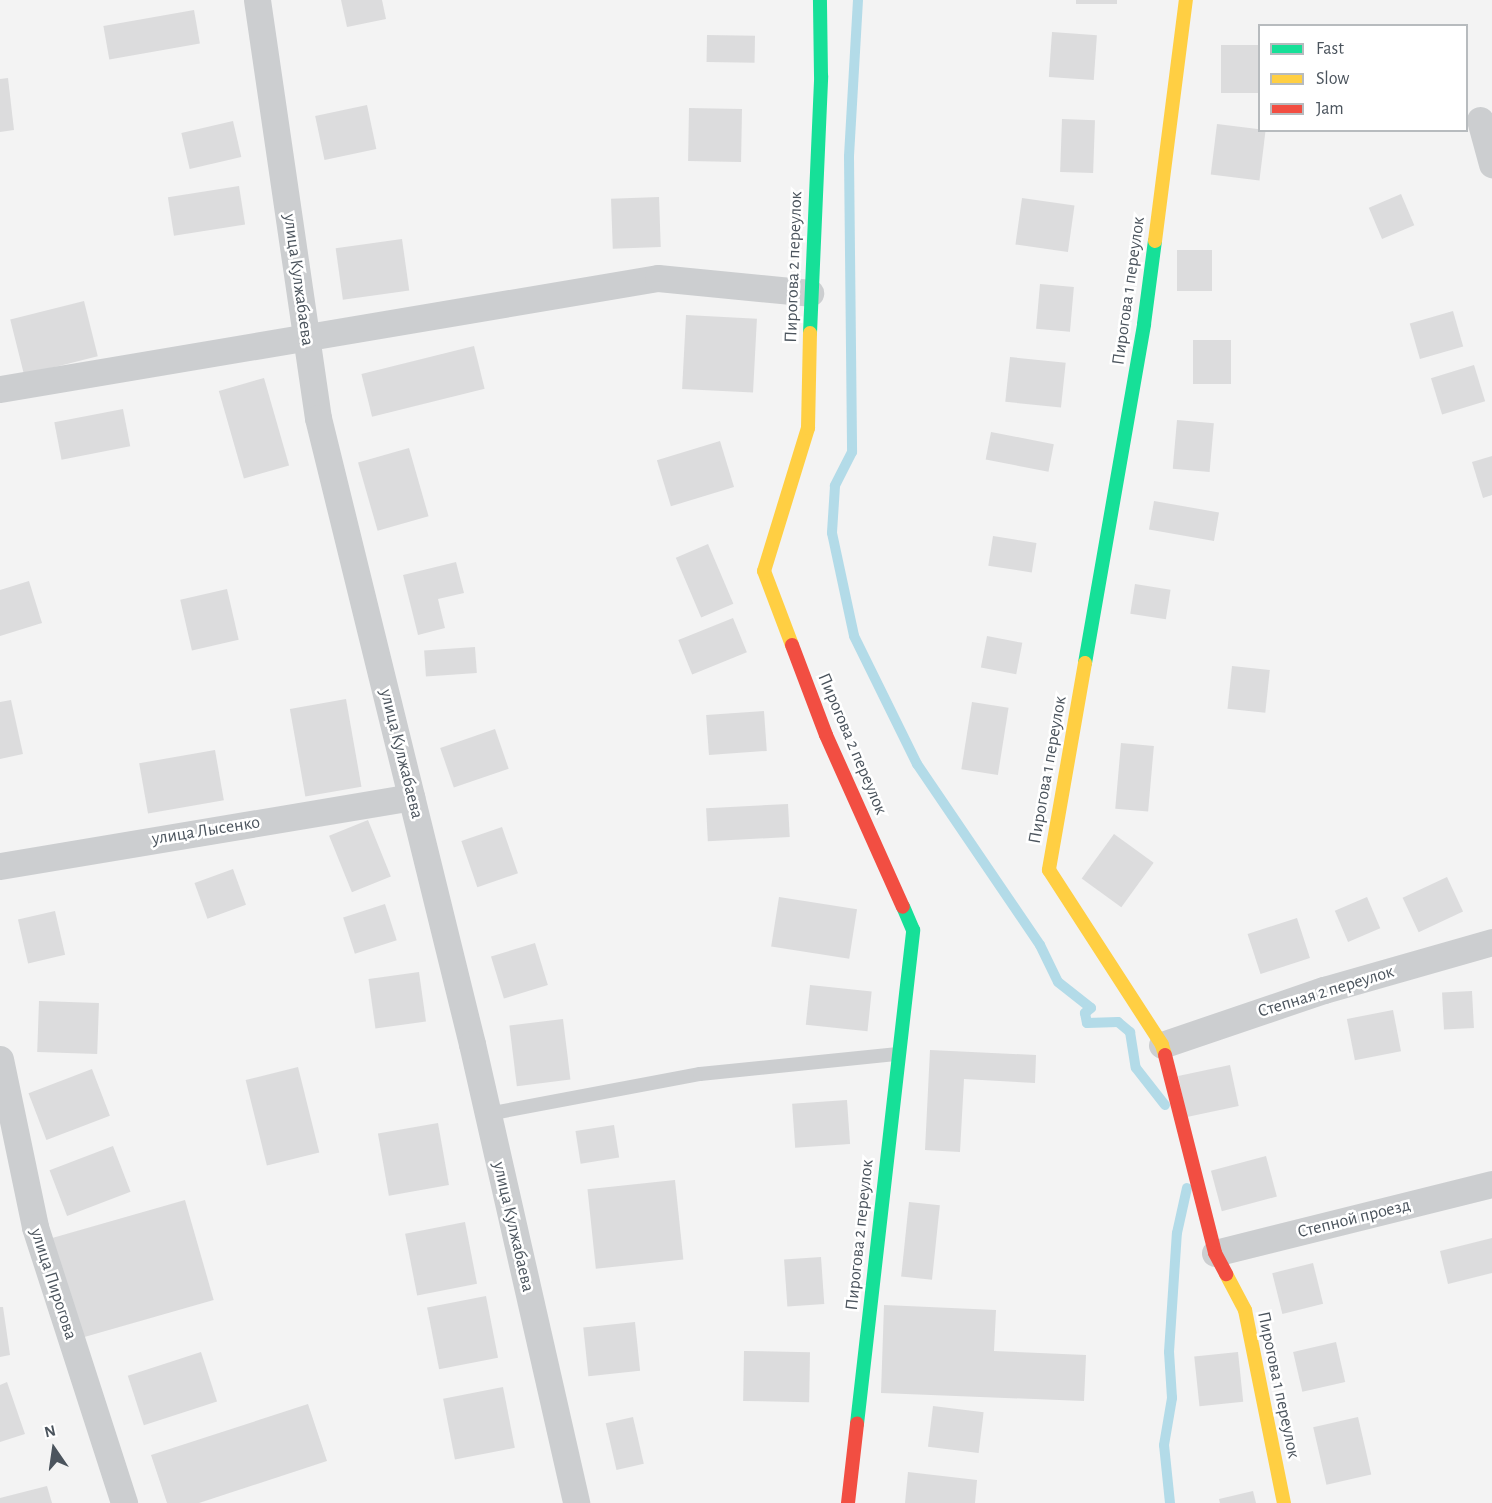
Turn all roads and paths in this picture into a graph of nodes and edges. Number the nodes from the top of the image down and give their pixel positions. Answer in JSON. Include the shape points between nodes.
{"nodes":[{"id":1,"x":257,"y":0,"type":"edge"},
{"id":2,"x":820,"y":0,"type":"edge"},
{"id":3,"x":1186,"y":0,"type":"edge"},
{"id":4,"x":1480,"y":120,"type":"dead end"},
{"id":5,"x":1492,"y":164,"type":"edge"},
{"id":6,"x":810,"y":293,"type":"junction"},
{"id":7,"x":306,"y":338,"type":"junction"},
{"id":8,"x":0,"y":389,"type":"edge"},
{"id":9,"x":411,"y":797,"type":"junction"},
{"id":10,"x":0,"y":866,"type":"edge"},
{"id":11,"x":1492,"y":942,"type":"edge"},
{"id":12,"x":1162,"y":1045,"type":"junction"},
{"id":13,"x":898,"y":1054,"type":"junction"},
{"id":14,"x":0,"y":1059,"type":"edge"},
{"id":15,"x":488,"y":1114,"type":"junction"},
{"id":16,"x":1492,"y":1184,"type":"edge"},
{"id":17,"x":1215,"y":1254,"type":"junction"},
{"id":18,"x":124,"y":1503,"type":"edge"},
{"id":19,"x":576,"y":1503,"type":"edge"},
{"id":20,"x":848,"y":1503,"type":"edge"},
{"id":21,"x":1284,"y":1503,"type":"edge"}],
"edges":[{"from":1,"to":7,"type":"street","name":"улица Кулжабаева"},
{"from":2,"to":6,"type":"street","name":"Пирогова 2 переулок","via":[[821,76]]},
{"from":3,"to":12,"type":"street","name":"Пирогова 1 переулок","via":[[1144,324],[1049,870]]},
{"from":4,"to":5,"type":"street"},
{"from":6,"to":7,"type":"street","via":[[658,278]]},
{"from":6,"to":13,"type":"street","name":"Пирогова 2 переулок","via":[[808,428],[764,571],[826,735],[913,930]]},
{"from":7,"to":8,"type":"street"},
{"from":7,"to":9,"type":"street","name":"улица Кулжабаева","via":[[318,418]]},
{"from":9,"to":10,"type":"street","name":"улица Лысенко"},
{"from":9,"to":15,"type":"street","name":"улица Кулжабаева"},
{"from":11,"to":12,"type":"street","name":"Степная 2 переулок","via":[[1324,990]]},
{"from":12,"to":17,"type":"street","name":"Пирогова 1 переулок"},
{"from":13,"to":15,"type":"lane","via":[[700,1074]]},
{"from":13,"to":20,"type":"street","name":"Пирогова 2 переулок"},
{"from":14,"to":18,"type":"street","name":"улица Пирогова","via":[[35,1227]]},
{"from":15,"to":19,"type":"street","name":"улица Кулжабаева"},
{"from":16,"to":17,"type":"street","name":"Степной проезд"},
{"from":17,"to":21,"type":"street","name":"Пирогова 1 переулок","via":[[1245,1310]]}]}
